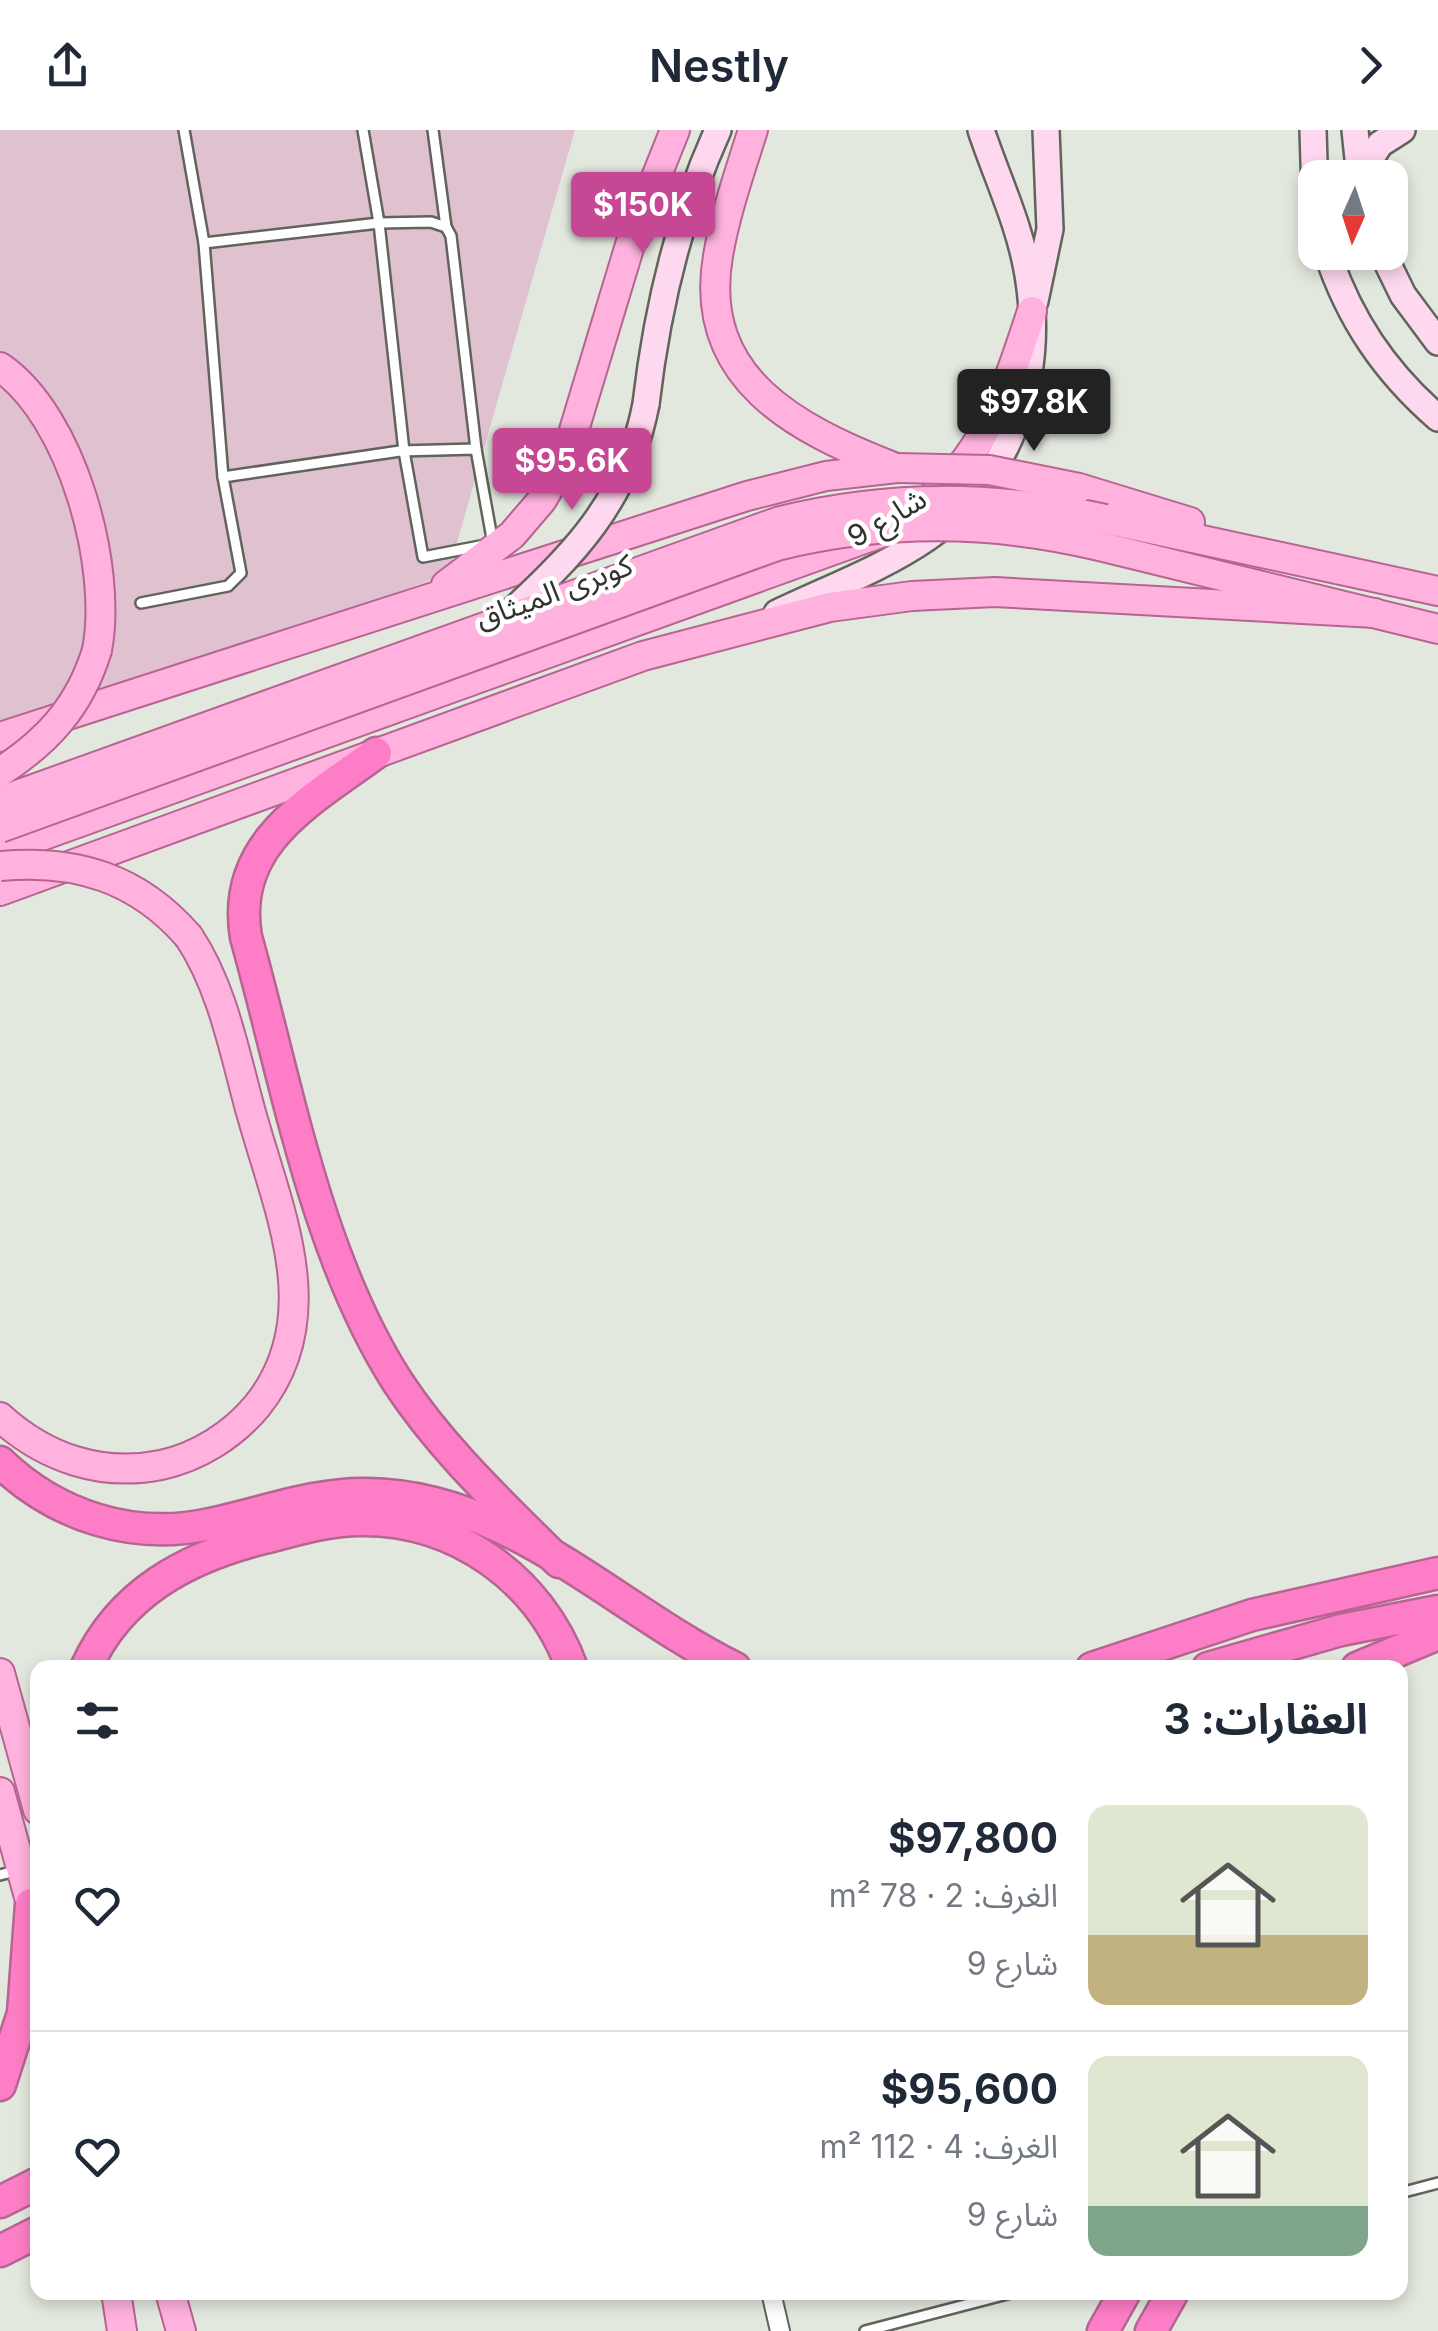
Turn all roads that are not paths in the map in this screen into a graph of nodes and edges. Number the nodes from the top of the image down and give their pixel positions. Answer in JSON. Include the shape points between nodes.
{"nodes":[{"id":1,"x":184,"y":130,"type":"edge"},
{"id":2,"x":364,"y":130,"type":"edge"},
{"id":3,"x":433,"y":130,"type":"edge"},
{"id":4,"x":675,"y":130,"type":"edge"},
{"id":5,"x":718,"y":130,"type":"edge"},
{"id":6,"x":753,"y":130,"type":"edge"},
{"id":7,"x":981,"y":130,"type":"edge"},
{"id":8,"x":1046,"y":130,"type":"edge"},
{"id":9,"x":1313,"y":130,"type":"edge"},
{"id":10,"x":1355,"y":130,"type":"edge"},
{"id":11,"x":1402,"y":130,"type":"edge"},
{"id":12,"x":1314,"y":160,"type":"edge"},
{"id":13,"x":1358,"y":160,"type":"edge"},
{"id":14,"x":1370,"y":160,"type":"edge"},
{"id":15,"x":380,"y":223,"type":"junction"},
{"id":16,"x":446,"y":227,"type":"junction"},
{"id":17,"x":204,"y":243,"type":"junction"},
{"id":18,"x":1334,"y":270,"type":"edge"},
{"id":19,"x":1391,"y":270,"type":"edge"},
{"id":20,"x":1032,"y":311,"type":"junction"},
{"id":21,"x":1438,"y":342,"type":"edge"},
{"id":22,"x":0,"y":367,"type":"edge"},
{"id":23,"x":1438,"y":418,"type":"edge"},
{"id":24,"x":476,"y":448,"type":"junction"},
{"id":25,"x":404,"y":451,"type":"junction"},
{"id":26,"x":898,"y":468,"type":"junction"},
{"id":27,"x":222,"y":477,"type":"junction"},
{"id":28,"x":1102,"y":532,"type":"junction"},
{"id":29,"x":494,"y":547,"type":"junction"},
{"id":30,"x":1270,"y":555,"type":"junction"},
{"id":31,"x":1438,"y":591,"type":"edge"},
{"id":32,"x":421,"y":602,"type":"junction"},
{"id":33,"x":140,"y":604,"type":"dead end"},
{"id":34,"x":1375,"y":613,"type":"junction"},
{"id":35,"x":502,"y":620,"type":"junction"},
{"id":36,"x":750,"y":626,"type":"junction"},
{"id":37,"x":1438,"y":629,"type":"edge"},
{"id":38,"x":0,"y":737,"type":"edge"},
{"id":39,"x":376,"y":753,"type":"junction"},
{"id":40,"x":0,"y":772,"type":"edge"},
{"id":41,"x":0,"y":801,"type":"edge"},
{"id":42,"x":0,"y":828,"type":"edge"},
{"id":43,"x":0,"y":851,"type":"edge"},
{"id":44,"x":0,"y":866,"type":"edge"},
{"id":45,"x":0,"y":892,"type":"edge"},
{"id":46,"x":0,"y":1417,"type":"edge"},
{"id":47,"x":0,"y":1462,"type":"edge"},
{"id":48,"x":560,"y":1562,"type":"junction"},
{"id":49,"x":1438,"y":1574,"type":"edge"},
{"id":50,"x":1438,"y":1610,"type":"edge"},
{"id":51,"x":1438,"y":1634,"type":"edge"},
{"id":52,"x":92,"y":1660,"type":"edge"},
{"id":53,"x":568,"y":1660,"type":"edge"},
{"id":54,"x":722,"y":1660,"type":"edge"},
{"id":55,"x":1112,"y":1660,"type":"edge"},
{"id":56,"x":1236,"y":1660,"type":"edge"},
{"id":57,"x":1377,"y":1660,"type":"edge"},
{"id":58,"x":0,"y":1673,"type":"edge"},
{"id":59,"x":30,"y":1781,"type":"edge"},
{"id":60,"x":0,"y":1792,"type":"edge"},
{"id":61,"x":11,"y":1872,"type":"edge"},
{"id":62,"x":30,"y":1909,"type":"edge"},
{"id":63,"x":30,"y":1948,"type":"edge"},
{"id":64,"x":0,"y":2084,"type":"edge"},
{"id":65,"x":1438,"y":2183,"type":"edge"},
{"id":66,"x":30,"y":2187,"type":"edge"},
{"id":67,"x":1408,"y":2190,"type":"edge"},
{"id":68,"x":0,"y":2202,"type":"edge"},
{"id":69,"x":30,"y":2236,"type":"edge"},
{"id":70,"x":0,"y":2251,"type":"edge"},
{"id":71,"x":117,"y":2300,"type":"edge"},
{"id":72,"x":172,"y":2300,"type":"edge"},
{"id":73,"x":774,"y":2300,"type":"edge"},
{"id":74,"x":984,"y":2300,"type":"edge"},
{"id":75,"x":1168,"y":2300,"type":"edge"},
{"id":76,"x":122,"y":2331,"type":"edge"},
{"id":77,"x":181,"y":2331,"type":"edge"},
{"id":78,"x":780,"y":2331,"type":"edge"},
{"id":79,"x":865,"y":2331,"type":"edge"},
{"id":80,"x":1151,"y":2331,"type":"edge"}],
"edges":[{"from":1,"to":17,"type":"lane"},
{"from":2,"to":15,"type":"lane"},
{"from":3,"to":16,"type":"lane"},
{"from":4,"to":29,"type":"main road","via":[[633,235],[565,460],[542,500]]},
{"from":5,"to":35,"type":"main road","bridge":true,"via":[[669,267],[635,451],[603,516],[574,555]]},
{"from":6,"to":26,"type":"main road","via":[[717,259],[716,298],[732,354],[782,414],[826,440]]},
{"from":7,"to":20,"type":"main road","name":"شارع 9","via":[[1023,250]]},
{"from":8,"to":20,"type":"main road","via":[[1050,229]]},
{"from":9,"to":12,"type":"main road"},
{"from":10,"to":13,"type":"main road"},
{"from":11,"to":14,"type":"main road"},
{"from":15,"to":16,"type":"lane"},
{"from":15,"to":17,"type":"lane"},
{"from":15,"to":25,"type":"lane"},
{"from":16,"to":24,"type":"lane"},
{"from":17,"to":27,"type":"lane"},
{"from":18,"to":23,"type":"main road","via":[[1379,357]]},
{"from":19,"to":21,"type":"main road"},
{"from":20,"to":36,"type":"main road","name":"شارع 9","via":[[1029,376],[1016,425],[972,498],[906,550]]},
{"from":20,"to":43,"type":"main road","via":[[1001,402],[977,447],[944,489],[889,530]]},
{"from":22,"to":40,"type":"main road","bridge":true,"via":[[46,410],[67,453],[99,573],[102,612],[98,650],[63,720]]},
{"from":24,"to":25,"type":"lane"},
{"from":24,"to":29,"type":"lane"},
{"from":25,"to":27,"type":"lane"},
{"from":25,"to":29,"type":"lane","via":[[423,557]]},
{"from":26,"to":30,"type":"main road","bridge":true,"via":[[989,470],[1079,488]]},
{"from":26,"to":32,"type":"main road","via":[[826,476],[747,496]]},
{"from":27,"to":33,"type":"lane","via":[[242,573],[228,586]]},
{"from":28,"to":30,"type":"main road","name":"كوبرى الميثاق"},
{"from":28,"to":34,"type":"main road","name":"كوبرى الميثاق"},
{"from":28,"to":35,"type":"main road","name":"كوبرى الميثاق","bridge":true,"via":[[997,500],[852,506],[746,532]]},
{"from":28,"to":42,"type":"main road","name":"كوبرى الميثاق","bridge":true,"via":[[938,524],[857,530],[777,546]]},
{"from":29,"to":32,"type":"main road"},
{"from":30,"to":31,"type":"main road"},
{"from":32,"to":38,"type":"main road"},
{"from":34,"to":36,"type":"main road","via":[[953,593],[871,600]]},
{"from":34,"to":37,"type":"main road","name":"كوبرى الميثاق"},
{"from":35,"to":41,"type":"main road","name":"كوبرى الميثاق","bridge":true},
{"from":36,"to":39,"type":"main road","via":[[643,656]]},
{"from":39,"to":45,"type":"main road"},
{"from":39,"to":48,"type":"highway","via":[[266,841],[244,894],[246,936],[325,1222],[363,1320],[440,1438]]},
{"from":44,"to":46,"type":"main road","bridge":true,"via":[[58,864],[101,874],[158,906],[188,938],[218,996],[293,1264],[294,1324],[264,1397],[204,1449],[166,1464],[86,1465],[31,1442]]},
{"from":47,"to":48,"type":"highway","via":[[51,1501],[116,1525],[186,1528],[318,1498],[393,1495],[466,1511]]},
{"from":48,"to":54,"type":"highway"},
{"from":49,"to":55,"type":"highway","via":[[1269,1610]]},
{"from":50,"to":56,"type":"highway"},
{"from":51,"to":57,"type":"highway"},
{"from":52,"to":53,"type":"highway","via":[[128,1607],[180,1566],[221,1549],[358,1520],[417,1526],[473,1548],[528,1593]]},
{"from":58,"to":59,"type":"main road"},
{"from":60,"to":61,"type":"main road"},
{"from":61,"to":62,"type":"main road"},
{"from":63,"to":64,"type":"highway","via":[[19,2034]]},
{"from":65,"to":67,"type":"lane"},
{"from":66,"to":68,"type":"highway"},
{"from":69,"to":70,"type":"highway"},
{"from":71,"to":76,"type":"main road"},
{"from":72,"to":77,"type":"main road"},
{"from":73,"to":78,"type":"street"},
{"from":74,"to":79,"type":"lane"},
{"from":75,"to":80,"type":"highway"}]}
